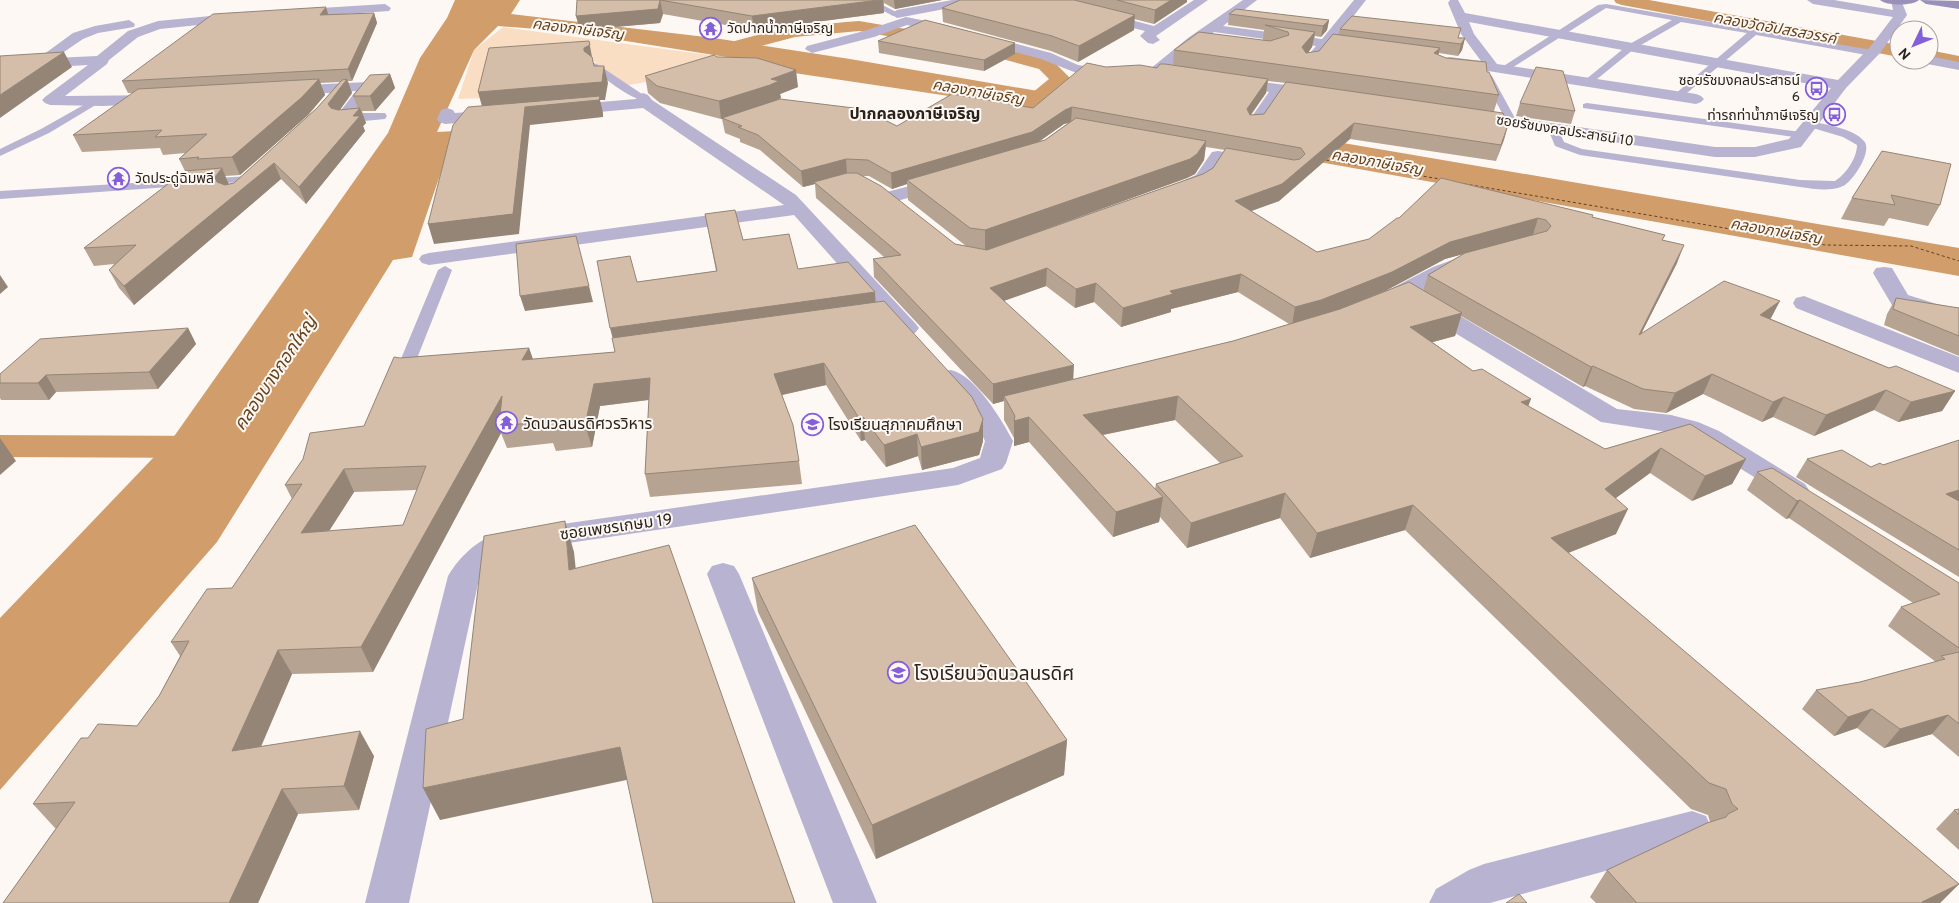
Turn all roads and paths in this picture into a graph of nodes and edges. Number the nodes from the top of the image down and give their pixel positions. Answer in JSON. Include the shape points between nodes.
{"nodes":[{"id":1,"x":311,"y":0,"type":"edge"},
{"id":2,"x":867,"y":0,"type":"edge"},
{"id":3,"x":971,"y":0,"type":"edge"},
{"id":4,"x":1181,"y":0,"type":"edge"},
{"id":5,"x":1251,"y":0,"type":"edge"},
{"id":6,"x":1360,"y":0,"type":"edge"},
{"id":7,"x":1453,"y":0,"type":"edge"},
{"id":8,"x":1813,"y":0,"type":"edge"},
{"id":9,"x":1891,"y":0,"type":"edge"},
{"id":10,"x":1913,"y":0,"type":"edge"},
{"id":11,"x":1926,"y":0,"type":"edge"},
{"id":12,"x":1931,"y":0,"type":"edge"},
{"id":13,"x":1200,"y":1,"type":"edge"},
{"id":14,"x":1959,"y":5,"type":"edge"},
{"id":15,"x":385,"y":8,"type":"dead end"},
{"id":16,"x":1081,"y":10,"type":"edge"},
{"id":17,"x":1161,"y":12,"type":"edge"},
{"id":18,"x":296,"y":14,"type":"junction"},
{"id":19,"x":280,"y":15,"type":"edge"},
{"id":20,"x":1179,"y":15,"type":"junction"},
{"id":21,"x":1900,"y":15,"type":"junction"},
{"id":22,"x":253,"y":16,"type":"edge"},
{"id":23,"x":1459,"y":16,"type":"junction"},
{"id":24,"x":1681,"y":18,"type":"junction"},
{"id":25,"x":899,"y":20,"type":"junction"},
{"id":26,"x":1346,"y":20,"type":"junction"},
{"id":27,"x":1365,"y":22,"type":"edge"},
{"id":28,"x":129,"y":24,"type":"dead end"},
{"id":29,"x":1155,"y":30,"type":"junction"},
{"id":30,"x":1449,"y":32,"type":"edge"},
{"id":31,"x":1754,"y":32,"type":"junction"},
{"id":32,"x":1468,"y":34,"type":"junction"},
{"id":33,"x":1558,"y":34,"type":"junction"},
{"id":34,"x":1199,"y":40,"type":"junction"},
{"id":35,"x":1324,"y":42,"type":"junction"},
{"id":36,"x":1263,"y":44,"type":"edge"},
{"id":37,"x":1630,"y":47,"type":"junction"},
{"id":38,"x":812,"y":49,"type":"dead end"},
{"id":39,"x":1878,"y":49,"type":"junction"},
{"id":40,"x":1374,"y":50,"type":"edge"},
{"id":41,"x":1432,"y":58,"type":"edge"},
{"id":42,"x":100,"y":60,"type":"junction"},
{"id":43,"x":1939,"y":62,"type":"edge"},
{"id":44,"x":40,"y":63,"type":"junction"},
{"id":45,"x":1716,"y":63,"type":"junction"},
{"id":46,"x":1308,"y":65,"type":"edge"},
{"id":47,"x":0,"y":66,"type":"edge"},
{"id":48,"x":594,"y":66,"type":"edge"},
{"id":49,"x":1487,"y":66,"type":"junction"},
{"id":50,"x":1959,"y":66,"type":"edge"},
{"id":51,"x":1442,"y":69,"type":"edge"},
{"id":52,"x":1173,"y":74,"type":"edge"},
{"id":53,"x":1127,"y":75,"type":"edge"},
{"id":54,"x":1212,"y":79,"type":"edge"},
{"id":55,"x":1588,"y":82,"type":"junction"},
{"id":56,"x":1841,"y":86,"type":"junction"},
{"id":57,"x":341,"y":88,"type":"junction"},
{"id":58,"x":1279,"y":89,"type":"junction"},
{"id":59,"x":276,"y":91,"type":"edge"},
{"id":60,"x":1328,"y":96,"type":"edge"},
{"id":61,"x":1678,"y":96,"type":"junction"},
{"id":62,"x":178,"y":97,"type":"edge"},
{"id":63,"x":1696,"y":99,"type":"dead end"},
{"id":64,"x":644,"y":100,"type":"junction"},
{"id":65,"x":96,"y":101,"type":"junction"},
{"id":66,"x":1587,"y":106,"type":"dead end"},
{"id":67,"x":552,"y":111,"type":"edge"},
{"id":68,"x":446,"y":113,"type":"dead end"},
{"id":69,"x":515,"y":114,"type":"edge"},
{"id":70,"x":1454,"y":114,"type":"edge"},
{"id":71,"x":379,"y":116,"type":"dead end"},
{"id":72,"x":344,"y":118,"type":"junction"},
{"id":73,"x":1512,"y":122,"type":"junction"},
{"id":74,"x":1254,"y":125,"type":"edge"},
{"id":75,"x":1553,"y":129,"type":"junction"},
{"id":76,"x":1805,"y":130,"type":"junction"},
{"id":77,"x":0,"y":154,"type":"edge"},
{"id":78,"x":1219,"y":157,"type":"edge"},
{"id":79,"x":264,"y":166,"type":"edge"},
{"id":80,"x":957,"y":178,"type":"edge"},
{"id":81,"x":250,"y":179,"type":"junction"},
{"id":82,"x":233,"y":194,"type":"edge"},
{"id":83,"x":0,"y":195,"type":"edge"},
{"id":84,"x":1160,"y":197,"type":"edge"},
{"id":85,"x":890,"y":198,"type":"edge"},
{"id":86,"x":798,"y":201,"type":"junction"},
{"id":87,"x":1477,"y":258,"type":"edge"},
{"id":88,"x":437,"y":265,"type":"joint"},
{"id":89,"x":1884,"y":273,"type":"dead end"},
{"id":90,"x":1404,"y":293,"type":"junction"},
{"id":91,"x":1804,"y":303,"type":"dead end"},
{"id":92,"x":1360,"y":311,"type":"edge"},
{"id":93,"x":1959,"y":318,"type":"edge"},
{"id":94,"x":920,"y":343,"type":"edge"},
{"id":95,"x":940,"y":364,"type":"edge"},
{"id":96,"x":1959,"y":366,"type":"edge"},
{"id":97,"x":427,"y":372,"type":"edge"},
{"id":98,"x":1815,"y":502,"type":"edge"},
{"id":99,"x":723,"y":574,"type":"dead end"},
{"id":100,"x":1692,"y":829,"type":"edge"},
{"id":101,"x":387,"y":903,"type":"edge"},
{"id":102,"x":855,"y":903,"type":"edge"},
{"id":103,"x":1451,"y":903,"type":"edge"}],
"edges":[{"from":1,"to":18,"type":"street"},
{"from":2,"to":25,"type":"lane"},
{"from":3,"to":25,"type":"street"},
{"from":4,"to":13,"type":"street"},
{"from":5,"to":34,"type":"street"},
{"from":6,"to":26,"type":"street"},
{"from":7,"to":23,"type":"street"},
{"from":8,"to":21,"type":"street"},
{"from":9,"to":10,"type":"main road"},
{"from":9,"to":21,"type":"street"},
{"from":11,"to":12,"type":"main road"},
{"from":12,"to":14,"type":"main road"},
{"from":13,"to":20,"type":"street"},
{"from":15,"to":18,"type":"street"},
{"from":16,"to":29,"type":"street"},
{"from":17,"to":20,"type":"street"},
{"from":18,"to":19,"type":"street"},
{"from":20,"to":29,"type":"street"},
{"from":21,"to":39,"type":"street","name":"ซอยรัชมงคลประสาธน์ 10"},
{"from":22,"to":42,"type":"street","via":[[158,26],[133,34]]},
{"from":23,"to":32,"type":"street"},
{"from":23,"to":33,"type":"street"},
{"from":24,"to":31,"type":"lane"},
{"from":24,"to":33,"type":"lane","via":[[1601,6]]},
{"from":24,"to":37,"type":"lane"},
{"from":25,"to":38,"type":"street","via":[[869,34]]},
{"from":25,"to":53,"type":"street","via":[[1046,56],[1074,68],[1105,75]]},
{"from":26,"to":27,"type":"street"},
{"from":26,"to":35,"type":"street"},
{"from":28,"to":44,"type":"street","via":[[78,36]]},
{"from":29,"to":34,"type":"street","via":[[1147,38],[1167,43]]},
{"from":30,"to":32,"type":"street"},
{"from":31,"to":39,"type":"lane"},
{"from":31,"to":45,"type":"lane"},
{"from":32,"to":49,"type":"street"},
{"from":33,"to":37,"type":"street"},
{"from":33,"to":49,"type":"lane"},
{"from":34,"to":35,"type":"street"},
{"from":34,"to":36,"type":"lane"},
{"from":34,"to":52,"type":"street","via":[[1151,73]]},
{"from":35,"to":40,"type":"street"},
{"from":35,"to":46,"type":"street"},
{"from":37,"to":45,"type":"street"},
{"from":37,"to":55,"type":"lane"},
{"from":39,"to":56,"type":"street","name":"ซอยรัชมงคลประสาธน์ 10"},
{"from":41,"to":49,"type":"street"},
{"from":42,"to":44,"type":"street"},
{"from":42,"to":65,"type":"street","via":[[50,100]]},
{"from":43,"to":50,"type":"street"},
{"from":44,"to":47,"type":"street"},
{"from":45,"to":56,"type":"street"},
{"from":45,"to":61,"type":"lane"},
{"from":48,"to":64,"type":"lane"},
{"from":49,"to":51,"type":"lane","via":[[1465,72]]},
{"from":49,"to":55,"type":"street"},
{"from":49,"to":73,"type":"lane"},
{"from":54,"to":58,"type":"street"},
{"from":55,"to":61,"type":"street"},
{"from":56,"to":76,"type":"street","name":"ซอยรัชมงคลประสาธน์ 10"},
{"from":57,"to":59,"type":"street"},
{"from":57,"to":72,"type":"street","via":[[325,113]]},
{"from":57,"to":72,"type":"street","via":[[368,86]]},
{"from":58,"to":60,"type":"street"},
{"from":58,"to":74,"type":"street"},
{"from":61,"to":63,"type":"street"},
{"from":62,"to":65,"type":"street"},
{"from":64,"to":67,"type":"street"},
{"from":64,"to":86,"type":"street","via":[[705,133]]},
{"from":65,"to":77,"type":"lane","via":[[46,132]]},
{"from":66,"to":76,"type":"lane"},
{"from":68,"to":69,"type":"street","via":[[445,119]]},
{"from":70,"to":73,"type":"street","name":"ซอยรัชมงคลประสาธน์ 10"},
{"from":71,"to":72,"type":"street"},
{"from":73,"to":75,"type":"street","name":"ซอยรัชมงคลประสาธน์ 10"},
{"from":75,"to":76,"type":"street","name":"ซอยรัชมงคลประสาธน์ 10","via":[[1740,153],[1776,149],[1795,143]]},
{"from":75,"to":76,"type":"lane","via":[[1559,144],[1580,152],[1742,176],[1809,184],[1840,184],[1859,160],[1861,143],[1853,138]]},
{"from":78,"to":84,"type":"street","via":[[1203,179]]},
{"from":79,"to":81,"type":"street"},
{"from":80,"to":85,"type":"street"},
{"from":81,"to":82,"type":"street"},
{"from":81,"to":83,"type":"lane"},
{"from":86,"to":88,"type":"street"},
{"from":86,"to":94,"type":"street","via":[[885,315]]},
{"from":87,"to":90,"type":"street","via":[[1452,265]]},
{"from":88,"to":97,"type":"lane","via":[[406,366],[408,373]]},
{"from":89,"to":93,"type":"street","via":[[1900,300]]},
{"from":90,"to":92,"type":"street"},
{"from":90,"to":98,"type":"street","via":[[1610,416],[1689,428]]},
{"from":91,"to":96,"type":"street"},
{"from":95,"to":101,"type":"street","name":"ซอยเพชรเกษม 19","via":[[995,413],[999,441],[992,463],[958,476],[500,543],[486,552],[464,576]]},
{"from":99,"to":102,"type":"street"},
{"from":100,"to":103,"type":"street","via":[[1484,884]]}]}
